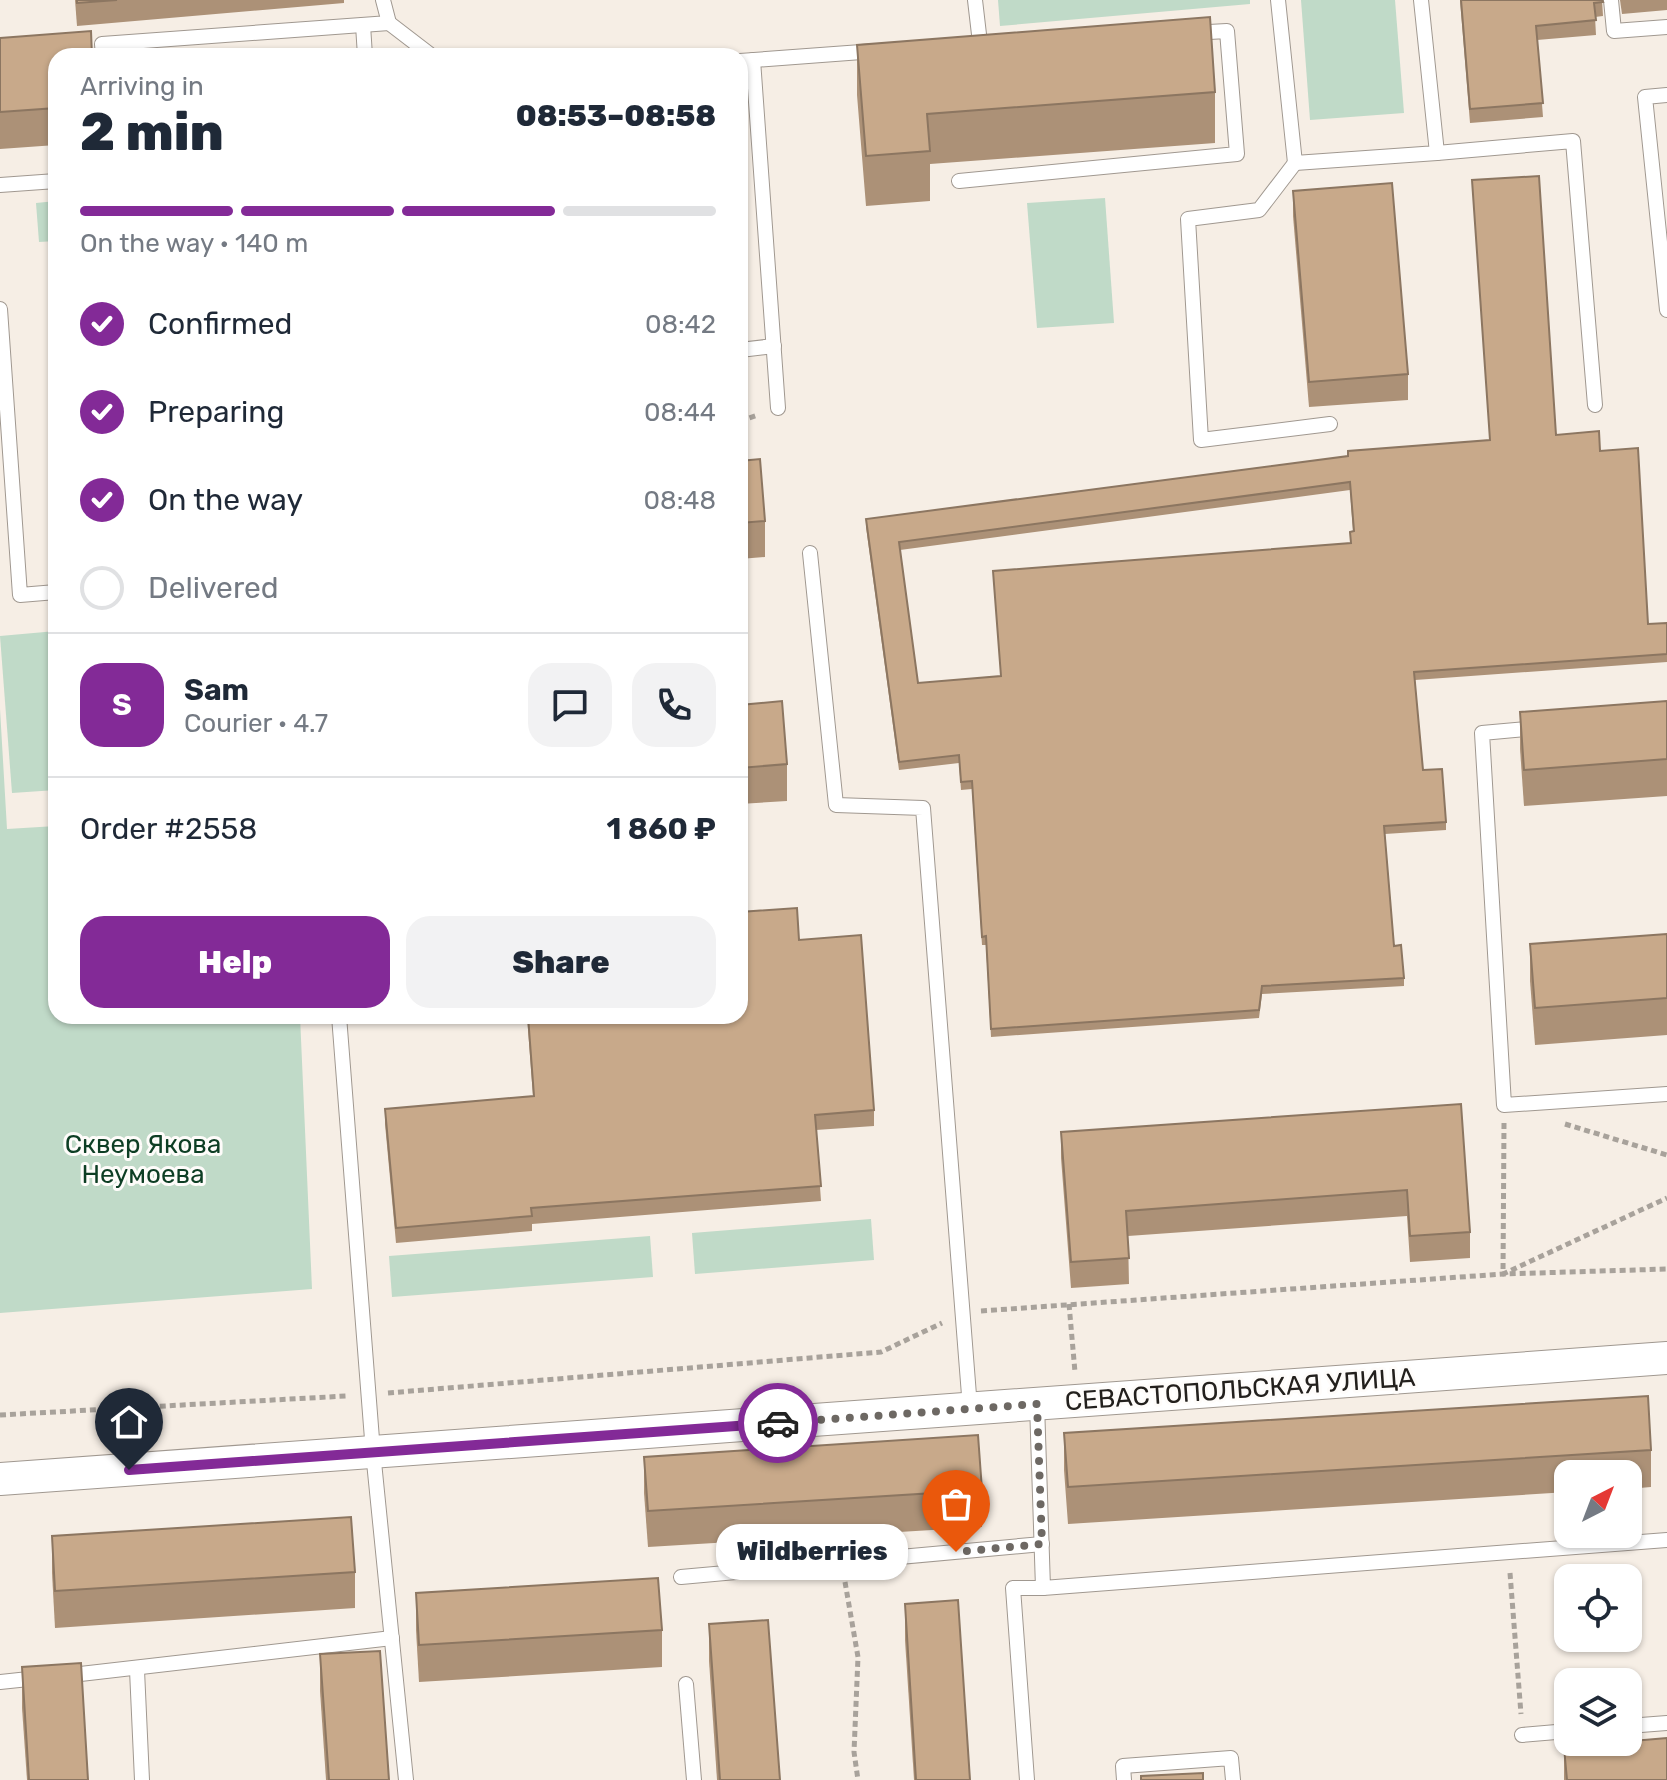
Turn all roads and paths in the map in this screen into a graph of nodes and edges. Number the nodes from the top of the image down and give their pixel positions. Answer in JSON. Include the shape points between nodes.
{"nodes":[{"id":1,"x":383,"y":0,"type":"edge"},
{"id":2,"x":975,"y":0,"type":"edge"},
{"id":3,"x":1278,"y":0,"type":"edge"},
{"id":4,"x":1421,"y":0,"type":"edge"},
{"id":5,"x":1611,"y":0,"type":"edge"},
{"id":6,"x":389,"y":23,"type":"junction"},
{"id":7,"x":363,"y":25,"type":"junction"},
{"id":8,"x":1667,"y":27,"type":"edge"},
{"id":9,"x":1181,"y":33,"type":"edge"},
{"id":10,"x":998,"y":43,"type":"edge"},
{"id":11,"x":85,"y":45,"type":"edge"},
{"id":12,"x":95,"y":48,"type":"edge"},
{"id":13,"x":123,"y":48,"type":"edge"},
{"id":14,"x":364,"y":48,"type":"edge"},
{"id":15,"x":422,"y":48,"type":"edge"},
{"id":16,"x":889,"y":50,"type":"edge"},
{"id":17,"x":748,"y":61,"type":"edge"},
{"id":18,"x":748,"y":81,"type":"edge"},
{"id":19,"x":1667,"y":95,"type":"edge"},
{"id":20,"x":1437,"y":153,"type":"junction"},
{"id":21,"x":1295,"y":163,"type":"junction"},
{"id":22,"x":959,"y":181,"type":"dead end"},
{"id":23,"x":48,"y":182,"type":"edge"},
{"id":24,"x":0,"y":185,"type":"edge"},
{"id":25,"x":0,"y":309,"type":"edge"},
{"id":26,"x":1667,"y":310,"type":"edge"},
{"id":27,"x":774,"y":346,"type":"junction"},
{"id":28,"x":748,"y":349,"type":"edge"},
{"id":29,"x":1595,"y":405,"type":"dead end"},
{"id":30,"x":778,"y":408,"type":"dead end"},
{"id":31,"x":1330,"y":424,"type":"dead end"},
{"id":32,"x":810,"y":553,"type":"dead end"},
{"id":33,"x":48,"y":593,"type":"edge"},
{"id":34,"x":1559,"y":727,"type":"edge"},
{"id":35,"x":340,"y":1024,"type":"edge"},
{"id":36,"x":1667,"y":1094,"type":"edge"},
{"id":37,"x":1504,"y":1105,"type":"junction"},
{"id":38,"x":1563,"y":1123,"type":"dead end"},
{"id":39,"x":1667,"y":1155,"type":"edge"},
{"id":40,"x":1667,"y":1198,"type":"edge"},
{"id":41,"x":1667,"y":1269,"type":"edge"},
{"id":42,"x":1503,"y":1274,"type":"junction"},
{"id":43,"x":1069,"y":1304,"type":"junction"},
{"id":44,"x":962,"y":1313,"type":"junction"},
{"id":45,"x":1667,"y":1358,"type":"edge"},
{"id":46,"x":369,"y":1395,"type":"junction"},
{"id":47,"x":1077,"y":1401,"type":"junction"},
{"id":48,"x":1037,"y":1404,"type":"junction"},
{"id":49,"x":970,"y":1409,"type":"junction"},
{"id":50,"x":0,"y":1415,"type":"edge"},
{"id":51,"x":373,"y":1452,"type":"junction"},
{"id":52,"x":0,"y":1479,"type":"edge"},
{"id":53,"x":1667,"y":1540,"type":"edge"},
{"id":54,"x":1042,"y":1544,"type":"junction"},
{"id":55,"x":1508,"y":1552,"type":"junction"},
{"id":56,"x":842,"y":1562,"type":"junction"},
{"id":57,"x":681,"y":1577,"type":"dead end"},
{"id":58,"x":1043,"y":1588,"type":"junction"},
{"id":59,"x":392,"y":1638,"type":"junction"},
{"id":60,"x":137,"y":1670,"type":"junction"},
{"id":61,"x":0,"y":1682,"type":"edge"},
{"id":62,"x":686,"y":1684,"type":"dead end"},
{"id":63,"x":1667,"y":1723,"type":"edge"},
{"id":64,"x":1642,"y":1725,"type":"edge"},
{"id":65,"x":1554,"y":1732,"type":"edge"},
{"id":66,"x":1522,"y":1735,"type":"joint"},
{"id":67,"x":142,"y":1780,"type":"edge"},
{"id":68,"x":406,"y":1780,"type":"edge"},
{"id":69,"x":694,"y":1780,"type":"edge"},
{"id":70,"x":858,"y":1780,"type":"edge"},
{"id":71,"x":1027,"y":1780,"type":"edge"},
{"id":72,"x":1124,"y":1780,"type":"edge"},
{"id":73,"x":1233,"y":1780,"type":"edge"}],
"edges":[{"from":1,"to":6,"type":"lane"},
{"from":2,"to":10,"type":"lane","via":[[972,44]]},
{"from":3,"to":21,"type":"lane"},
{"from":4,"to":20,"type":"lane"},
{"from":5,"to":8,"type":"lane","via":[[1614,31]]},
{"from":6,"to":7,"type":"lane"},
{"from":6,"to":15,"type":"lane"},
{"from":7,"to":13,"type":"lane"},
{"from":7,"to":14,"type":"lane"},
{"from":9,"to":22,"type":"lane","via":[[1227,31],[1237,154]]},
{"from":11,"to":12,"type":"lane"},
{"from":16,"to":17,"type":"lane"},
{"from":18,"to":27,"type":"lane"},
{"from":19,"to":26,"type":"lane","via":[[1645,97]]},
{"from":20,"to":21,"type":"lane"},
{"from":20,"to":29,"type":"lane","via":[[1573,141]]},
{"from":21,"to":31,"type":"lane","via":[[1259,210],[1188,219],[1201,440]]},
{"from":23,"to":24,"type":"lane"},
{"from":25,"to":33,"type":"lane","via":[[20,595]]},
{"from":27,"to":28,"type":"lane"},
{"from":27,"to":30,"type":"lane"},
{"from":32,"to":44,"type":"lane","via":[[836,805],[923,808]]},
{"from":34,"to":37,"type":"lane","via":[[1482,733]]},
{"from":35,"to":46,"type":"lane"},
{"from":36,"to":37,"type":"lane"},
{"from":37,"to":42,"type":"path"},
{"from":38,"to":39,"type":"path"},
{"from":40,"to":42,"type":"path"},
{"from":41,"to":42,"type":"path"},
{"from":42,"to":43,"type":"path"},
{"from":43,"to":44,"type":"path"},
{"from":43,"to":47,"type":"path"},
{"from":44,"to":46,"type":"path","via":[[881,1352]]},
{"from":44,"to":49,"type":"lane"},
{"from":45,"to":47,"type":"street","name":"СЕВАСТОПОЛЬСКАЯ УЛИЦА"},
{"from":46,"to":50,"type":"path"},
{"from":46,"to":51,"type":"lane"},
{"from":47,"to":48,"type":"street","name":"СЕВАСТОПОЛЬСКАЯ УЛИЦА"},
{"from":48,"to":49,"type":"street","name":"СЕВАСТОПОЛЬСКАЯ УЛИЦА"},
{"from":48,"to":54,"type":"lane"},
{"from":49,"to":51,"type":"street","name":"СЕВАСТОПОЛЬСКАЯ УЛИЦА"},
{"from":51,"to":52,"type":"street","name":"СЕВАСТОПОЛЬСКАЯ УЛИЦА"},
{"from":51,"to":59,"type":"lane"},
{"from":53,"to":55,"type":"lane"},
{"from":54,"to":56,"type":"lane"},
{"from":54,"to":58,"type":"lane"},
{"from":55,"to":58,"type":"lane"},
{"from":55,"to":66,"type":"path"},
{"from":56,"to":57,"type":"lane"},
{"from":56,"to":70,"type":"path","via":[[858,1657]]},
{"from":58,"to":71,"type":"lane","via":[[1013,1588]]},
{"from":59,"to":60,"type":"lane"},
{"from":59,"to":68,"type":"lane"},
{"from":60,"to":61,"type":"lane"},
{"from":60,"to":67,"type":"lane"},
{"from":62,"to":69,"type":"lane"},
{"from":63,"to":64,"type":"lane"},
{"from":65,"to":66,"type":"lane"},
{"from":72,"to":73,"type":"lane","via":[[1123,1766],[1231,1758]]}]}
